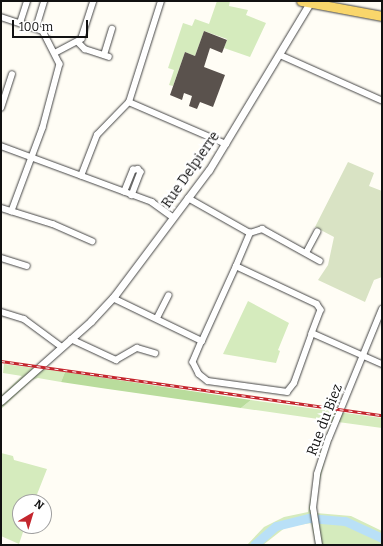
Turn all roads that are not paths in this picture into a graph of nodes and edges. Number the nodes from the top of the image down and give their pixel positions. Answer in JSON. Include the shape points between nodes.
{"nodes":[{"id":1,"x":27,"y":1,"type":"edge"},
{"id":2,"x":44,"y":1,"type":"edge"},
{"id":3,"x":93,"y":1,"type":"edge"},
{"id":4,"x":161,"y":1,"type":"edge"},
{"id":5,"x":329,"y":1,"type":"edge"},
{"id":6,"x":308,"y":2,"type":"edge"},
{"id":7,"x":382,"y":11,"type":"edge"},
{"id":8,"x":382,"y":16,"type":"edge"},
{"id":9,"x":1,"y":17,"type":"edge"},
{"id":10,"x":20,"y":23,"type":"junction"},
{"id":11,"x":36,"y":28,"type":"junction"},
{"id":12,"x":112,"y":30,"type":"dead end"},
{"id":13,"x":78,"y":42,"type":"junction"},
{"id":14,"x":55,"y":53,"type":"junction"},
{"id":15,"x":280,"y":55,"type":"junction"},
{"id":16,"x":12,"y":75,"type":"dead end"},
{"id":17,"x":381,"y":100,"type":"edge"},
{"id":18,"x":129,"y":102,"type":"junction"},
{"id":19,"x":1,"y":108,"type":"edge"},
{"id":20,"x":226,"y":144,"type":"junction"},
{"id":21,"x":1,"y":146,"type":"edge"},
{"id":22,"x":32,"y":157,"type":"junction"},
{"id":23,"x":81,"y":176,"type":"junction"},
{"id":24,"x":124,"y":192,"type":"junction"},
{"id":25,"x":132,"y":195,"type":"junction"},
{"id":26,"x":188,"y":198,"type":"junction"},
{"id":27,"x":1,"y":208,"type":"edge"},
{"id":28,"x":12,"y":211,"type":"junction"},
{"id":29,"x":173,"y":217,"type":"junction"},
{"id":30,"x":317,"y":232,"type":"dead end"},
{"id":31,"x":250,"y":233,"type":"junction"},
{"id":32,"x":92,"y":241,"type":"dead end"},
{"id":33,"x":306,"y":253,"type":"junction"},
{"id":34,"x":1,"y":258,"type":"edge"},
{"id":35,"x":320,"y":261,"type":"dead end"},
{"id":36,"x":27,"y":266,"type":"dead end"},
{"id":37,"x":236,"y":266,"type":"junction"},
{"id":38,"x":168,"y":296,"type":"dead end"},
{"id":39,"x":113,"y":298,"type":"junction"},
{"id":40,"x":382,"y":309,"type":"edge"},
{"id":41,"x":1,"y":312,"type":"edge"},
{"id":42,"x":157,"y":318,"type":"junction"},
{"id":43,"x":312,"y":333,"type":"junction"},
{"id":44,"x":71,"y":339,"type":"junction"},
{"id":45,"x":202,"y":341,"type":"junction"},
{"id":46,"x":62,"y":347,"type":"junction"},
{"id":47,"x":155,"y":353,"type":"dead end"},
{"id":48,"x":362,"y":356,"type":"junction"},
{"id":49,"x":382,"y":364,"type":"edge"},
{"id":50,"x":1,"y":401,"type":"edge"},
{"id":51,"x":319,"y":545,"type":"edge"}],
"edges":[{"from":1,"to":10,"type":"street"},
{"from":2,"to":11,"type":"street"},
{"from":3,"to":13,"type":"street"},
{"from":4,"to":18,"type":"street"},
{"from":5,"to":7,"type":"main road"},
{"from":6,"to":8,"type":"main road"},
{"from":6,"to":15,"type":"street","name":"Rue Delpierre"},
{"from":9,"to":10,"type":"street"},
{"from":10,"to":11,"type":"street"},
{"from":11,"to":14,"type":"street","via":[[44,32]]},
{"from":12,"to":13,"type":"street","via":[[107,56],[85,49]]},
{"from":13,"to":14,"type":"street"},
{"from":14,"to":22,"type":"street","via":[[60,65],[43,128]]},
{"from":15,"to":17,"type":"street"},
{"from":15,"to":20,"type":"street","name":"Rue Delpierre"},
{"from":16,"to":19,"type":"street"},
{"from":18,"to":20,"type":"street"},
{"from":18,"to":23,"type":"street","via":[[97,135]]},
{"from":20,"to":26,"type":"street","name":"Rue Delpierre"},
{"from":21,"to":22,"type":"street"},
{"from":22,"to":23,"type":"street"},
{"from":22,"to":28,"type":"street"},
{"from":23,"to":24,"type":"street"},
{"from":24,"to":25,"type":"street"},
{"from":24,"to":25,"type":"street","via":[[133,170],[138,169],[141,172]]},
{"from":25,"to":29,"type":"street","via":[[154,204]]},
{"from":26,"to":29,"type":"street","name":"Rue Delpierre"},
{"from":26,"to":31,"type":"street"},
{"from":27,"to":28,"type":"street"},
{"from":28,"to":32,"type":"street"},
{"from":29,"to":39,"type":"street","name":"Rue Delpierre"},
{"from":30,"to":33,"type":"street"},
{"from":31,"to":33,"type":"street","via":[[262,229]]},
{"from":31,"to":37,"type":"street"},
{"from":33,"to":35,"type":"street"},
{"from":34,"to":36,"type":"street"},
{"from":37,"to":43,"type":"street","via":[[319,305],[321,310]]},
{"from":37,"to":45,"type":"street"},
{"from":38,"to":42,"type":"street"},
{"from":39,"to":42,"type":"street"},
{"from":39,"to":44,"type":"street","name":"Rue Delpierre"},
{"from":40,"to":48,"type":"street","name":"Rue du Biez"},
{"from":41,"to":46,"type":"street","via":[[24,319]]},
{"from":42,"to":45,"type":"street"},
{"from":43,"to":45,"type":"street","via":[[294,384],[284,393],[206,381],[193,362]]},
{"from":43,"to":48,"type":"street"},
{"from":44,"to":46,"type":"street","name":"Rue Delpierre"},
{"from":44,"to":47,"type":"street","via":[[116,360],[137,348]]},
{"from":46,"to":50,"type":"street","name":"Rue Delpierre"},
{"from":48,"to":49,"type":"street"},
{"from":48,"to":51,"type":"street","name":"Rue du Biez","via":[[324,453],[314,490],[313,514]]}]}
